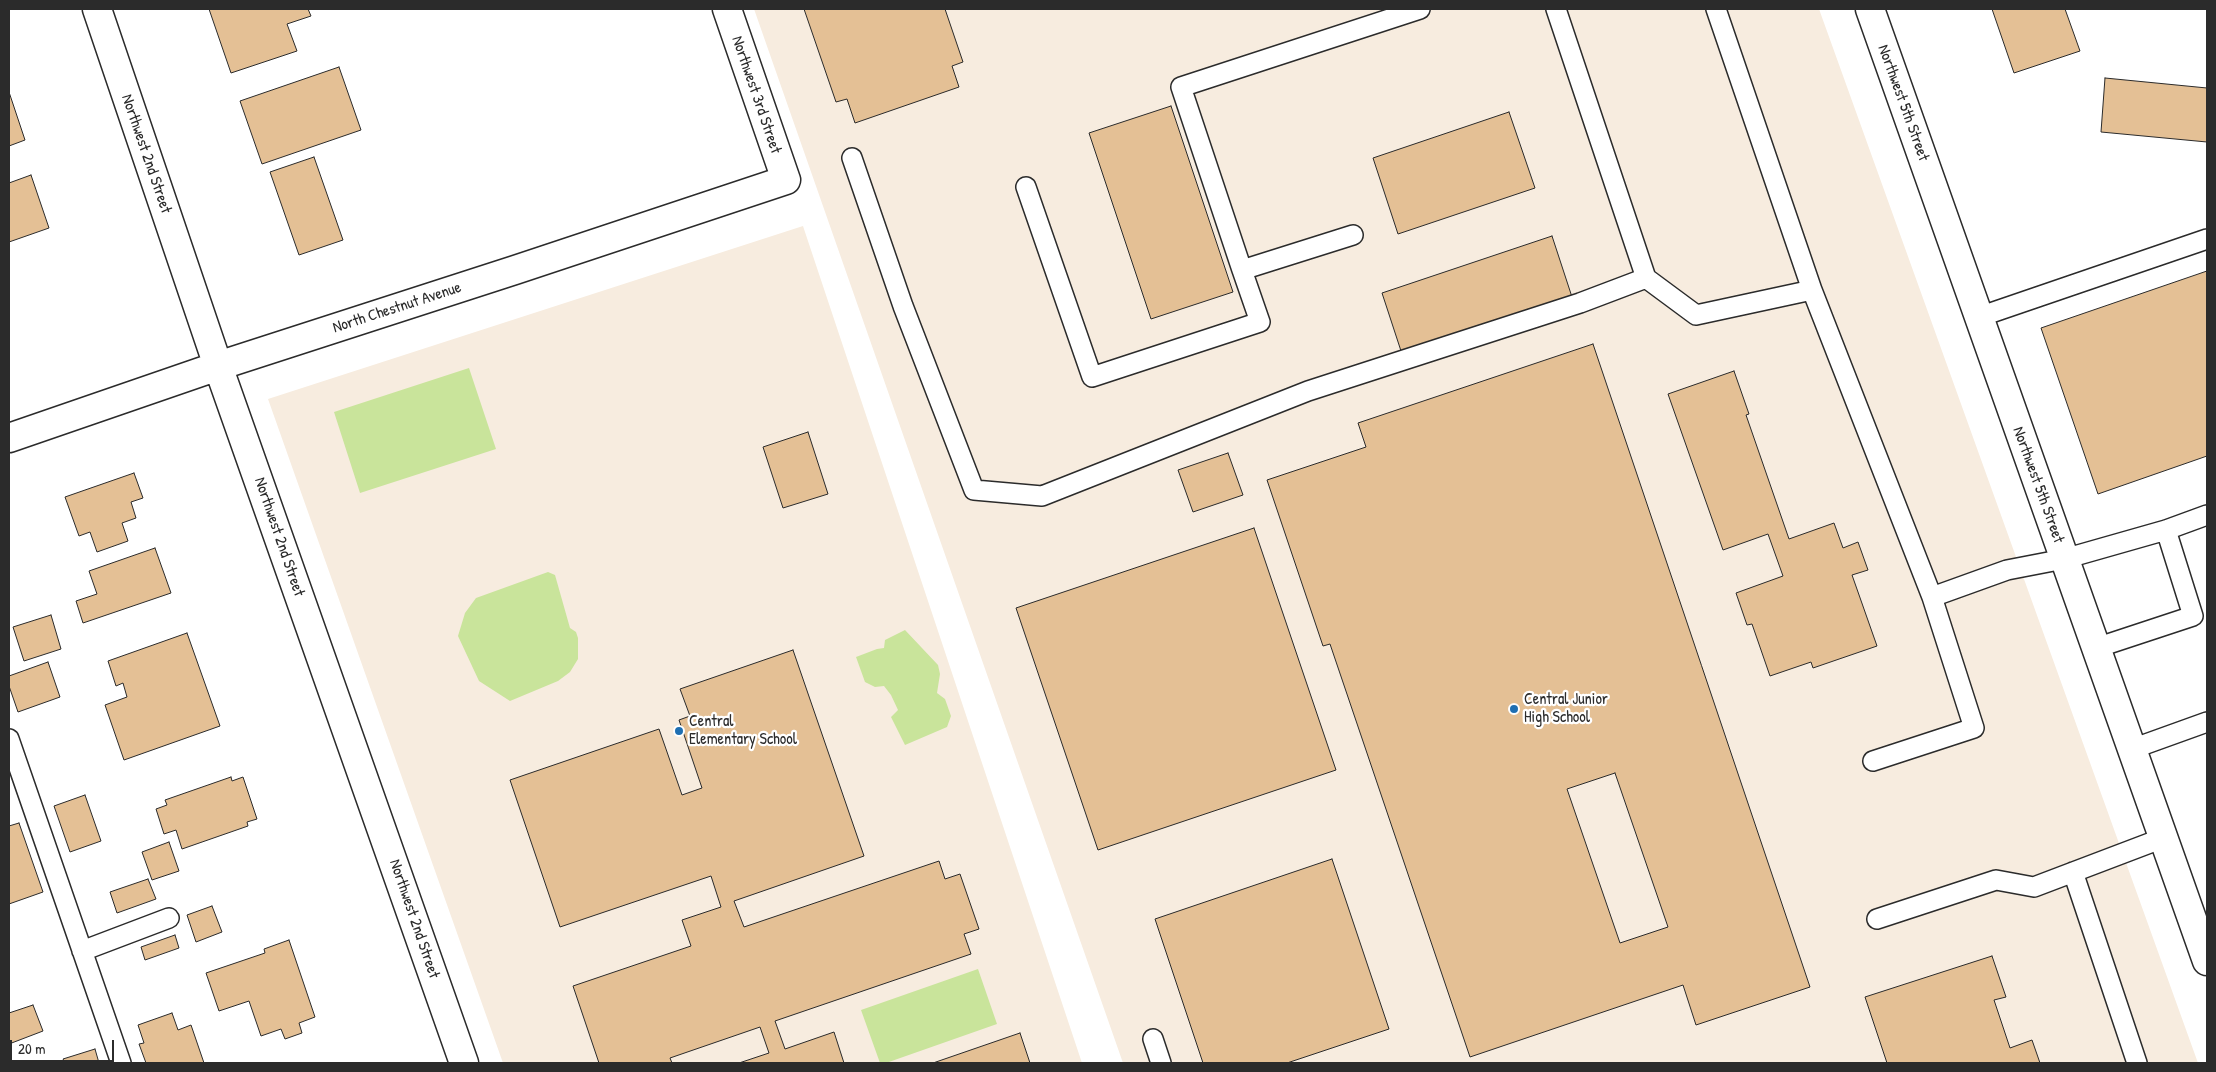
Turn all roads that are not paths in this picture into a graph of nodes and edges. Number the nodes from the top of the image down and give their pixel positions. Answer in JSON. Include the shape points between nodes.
{"nodes":[{"id":1,"x":97,"y":9,"type":"edge"},
{"id":2,"x":727,"y":9,"type":"edge"},
{"id":3,"x":1420,"y":9,"type":"edge"},
{"id":4,"x":1556,"y":9,"type":"edge"},
{"id":5,"x":1716,"y":9,"type":"edge"},
{"id":6,"x":1870,"y":9,"type":"edge"},
{"id":7,"x":852,"y":158,"type":"dead end"},
{"id":8,"x":786,"y":180,"type":"joint"},
{"id":9,"x":1026,"y":187,"type":"dead end"},
{"id":10,"x":1353,"y":235,"type":"dead end"},
{"id":11,"x":2207,"y":239,"type":"edge"},
{"id":12,"x":1242,"y":270,"type":"junction"},
{"id":13,"x":1646,"y":278,"type":"junction"},
{"id":14,"x":1812,"y":290,"type":"junction"},
{"id":15,"x":1979,"y":317,"type":"junction"},
{"id":16,"x":218,"y":366,"type":"junction"},
{"id":17,"x":9,"y":438,"type":"edge"},
{"id":18,"x":2207,"y":515,"type":"edge"},
{"id":19,"x":2166,"y":530,"type":"junction"},
{"id":20,"x":2064,"y":559,"type":"junction"},
{"id":21,"x":1932,"y":597,"type":"junction"},
{"id":22,"x":2200,"y":620,"type":"edge"},
{"id":23,"x":2096,"y":648,"type":"junction"},
{"id":24,"x":2207,"y":722,"type":"edge"},
{"id":25,"x":9,"y":739,"type":"edge"},
{"id":26,"x":2132,"y":749,"type":"junction"},
{"id":27,"x":1873,"y":761,"type":"dead end"},
{"id":28,"x":2163,"y":838,"type":"junction"},
{"id":29,"x":2073,"y":872,"type":"junction"},
{"id":30,"x":169,"y":918,"type":"dead end"},
{"id":31,"x":1877,"y":919,"type":"dead end"},
{"id":32,"x":82,"y":951,"type":"junction"},
{"id":33,"x":2207,"y":961,"type":"edge"},
{"id":34,"x":1153,"y":1039,"type":"dead end"},
{"id":35,"x":121,"y":1063,"type":"edge"},
{"id":36,"x":464,"y":1063,"type":"edge"},
{"id":37,"x":1161,"y":1063,"type":"edge"},
{"id":38,"x":2137,"y":1063,"type":"edge"}],
"edges":[{"from":1,"to":16,"type":"street","name":"Northwest 2nd Street"},
{"from":2,"to":8,"type":"street","name":"Northwest 3rd Street"},
{"from":3,"to":12,"type":"lane","via":[[1180,87]]},
{"from":4,"to":13,"type":"lane"},
{"from":5,"to":14,"type":"lane"},
{"from":6,"to":15,"type":"street","name":"Northwest 5th Street"},
{"from":7,"to":13,"type":"lane","via":[[902,306],[974,490],[1042,496],[1308,391],[1580,303]]},
{"from":8,"to":16,"type":"street","name":"North Chestnut Avenue"},
{"from":9,"to":12,"type":"lane","via":[[1092,378],[1260,322]]},
{"from":10,"to":12,"type":"lane"},
{"from":11,"to":15,"type":"lane"},
{"from":13,"to":14,"type":"lane","via":[[1696,315]]},
{"from":14,"to":21,"type":"lane"},
{"from":15,"to":20,"type":"street","name":"Northwest 5th Street"},
{"from":16,"to":17,"type":"street","name":"North Chestnut Avenue"},
{"from":16,"to":36,"type":"street","name":"Northwest 2nd Street"},
{"from":18,"to":19,"type":"lane"},
{"from":19,"to":20,"type":"lane"},
{"from":19,"to":22,"type":"lane"},
{"from":20,"to":21,"type":"lane","via":[[2007,570]]},
{"from":20,"to":23,"type":"street","name":"Northwest 5th Street"},
{"from":21,"to":27,"type":"lane","via":[[1974,728]]},
{"from":22,"to":23,"type":"lane"},
{"from":23,"to":26,"type":"street","name":"Northwest 5th Street"},
{"from":24,"to":26,"type":"lane"},
{"from":25,"to":32,"type":"lane"},
{"from":26,"to":28,"type":"street","name":"Northwest 5th Street"},
{"from":28,"to":29,"type":"lane"},
{"from":28,"to":33,"type":"street","name":"Northwest 5th Street"},
{"from":29,"to":31,"type":"lane","via":[[2034,887],[1996,880]]},
{"from":29,"to":38,"type":"lane"},
{"from":30,"to":32,"type":"lane"},
{"from":32,"to":35,"type":"lane"},
{"from":34,"to":37,"type":"lane"}]}
